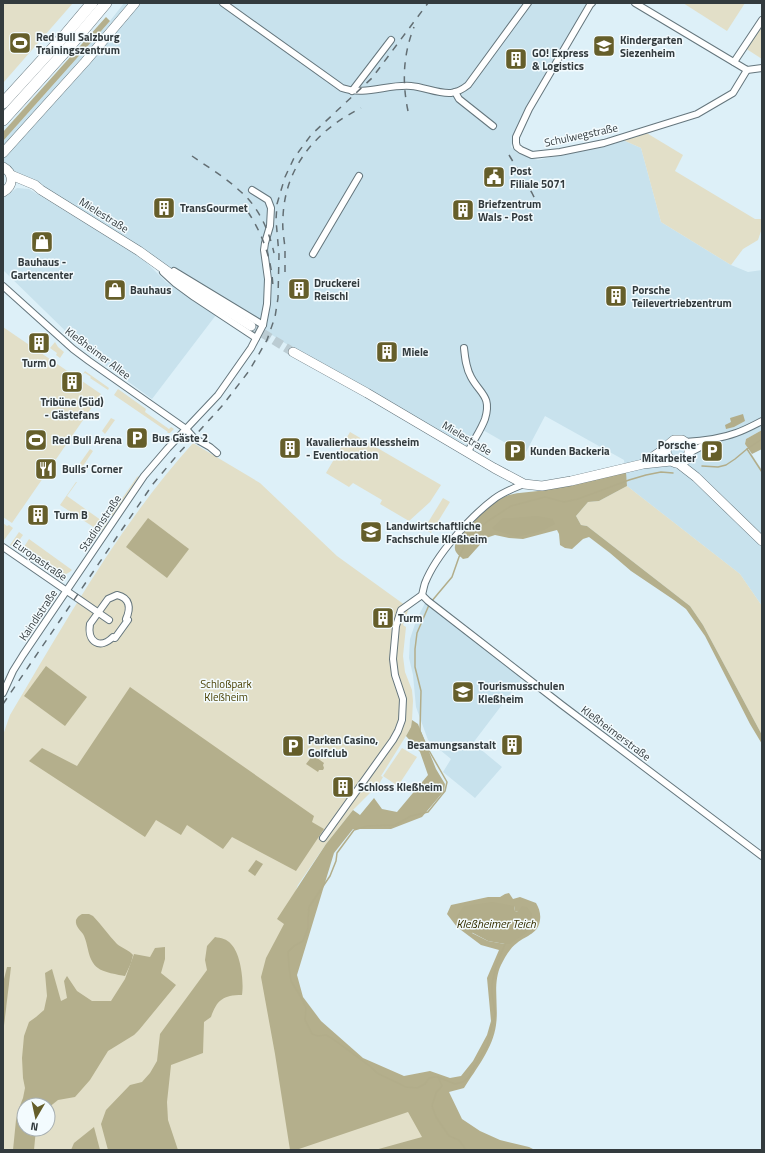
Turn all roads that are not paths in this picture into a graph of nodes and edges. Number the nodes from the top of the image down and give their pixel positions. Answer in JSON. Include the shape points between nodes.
{"nodes":[{"id":1,"x":92,"y":3,"type":"edge"},
{"id":2,"x":106,"y":3,"type":"edge"},
{"id":3,"x":135,"y":3,"type":"edge"},
{"id":4,"x":223,"y":3,"type":"edge"},
{"id":5,"x":528,"y":3,"type":"edge"},
{"id":6,"x":592,"y":3,"type":"edge"},
{"id":7,"x":635,"y":3,"type":"edge"},
{"id":8,"x":762,"y":20,"type":"edge"},
{"id":9,"x":391,"y":40,"type":"dead end"},
{"id":10,"x":734,"y":62,"type":"junction"},
{"id":11,"x":762,"y":68,"type":"edge"},
{"id":12,"x":747,"y":70,"type":"junction"},
{"id":13,"x":352,"y":91,"type":"junction"},
{"id":14,"x":455,"y":92,"type":"junction"},
{"id":15,"x":3,"y":103,"type":"edge"},
{"id":16,"x":3,"y":120,"type":"edge"},
{"id":17,"x":493,"y":126,"type":"dead end"},
{"id":18,"x":6,"y":150,"type":"edge"},
{"id":19,"x":6,"y":170,"type":"edge"},
{"id":20,"x":359,"y":176,"type":"dead end"},
{"id":21,"x":6,"y":189,"type":"edge"},
{"id":22,"x":41,"y":190,"type":"junction"},
{"id":23,"x":252,"y":190,"type":"dead end"},
{"id":24,"x":313,"y":254,"type":"dead end"},
{"id":25,"x":155,"y":262,"type":"junction"},
{"id":26,"x":3,"y":286,"type":"edge"},
{"id":27,"x":263,"y":324,"type":"junction"},
{"id":28,"x":251,"y":326,"type":"tunnel mouth"},
{"id":29,"x":256,"y":338,"type":"junction"},
{"id":30,"x":464,"y":348,"type":"dead end"},
{"id":31,"x":293,"y":352,"type":"tunnel mouth"},
{"id":32,"x":762,"y":421,"type":"edge"},
{"id":33,"x":186,"y":429,"type":"junction"},
{"id":34,"x":716,"y":439,"type":"junction"},
{"id":35,"x":685,"y":442,"type":"junction"},
{"id":36,"x":666,"y":448,"type":"junction"},
{"id":37,"x":468,"y":452,"type":"junction"},
{"id":38,"x":217,"y":453,"type":"dead end"},
{"id":39,"x":681,"y":459,"type":"junction"},
{"id":40,"x":642,"y":464,"type":"junction"},
{"id":41,"x":524,"y":484,"type":"junction"},
{"id":42,"x":762,"y":541,"type":"edge"},
{"id":43,"x":3,"y":546,"type":"edge"},
{"id":44,"x":66,"y":591,"type":"junction"},
{"id":45,"x":422,"y":595,"type":"junction"},
{"id":46,"x":98,"y":612,"type":"junction"},
{"id":47,"x":109,"y":620,"type":"dead end"},
{"id":48,"x":3,"y":693,"type":"edge"},
{"id":49,"x":322,"y":838,"type":"dead end"},
{"id":50,"x":762,"y":856,"type":"edge"}],
"edges":[{"from":1,"to":15,"type":"highway"},
{"from":2,"to":16,"type":"highway"},
{"from":3,"to":18,"type":"street"},
{"from":4,"to":13,"type":"street","via":[[336,85]]},
{"from":5,"to":14,"type":"street","via":[[468,85]]},
{"from":6,"to":12,"type":"street","name":"Schulwegstraße","via":[[544,82],[516,137],[517,146],[532,155],[560,152],[604,142],[697,114],[732,93]]},
{"from":7,"to":10,"type":"street"},
{"from":8,"to":10,"type":"street"},
{"from":9,"to":13,"type":"street"},
{"from":10,"to":12,"type":"street"},
{"from":11,"to":12,"type":"street"},
{"from":13,"to":14,"type":"street","via":[[404,86],[443,93]]},
{"from":14,"to":17,"type":"street","via":[[459,100]]},
{"from":18,"to":19,"type":"street"},
{"from":19,"to":21,"type":"street","via":[[11,179]]},
{"from":19,"to":22,"type":"street","name":"Mielestraße"},
{"from":20,"to":24,"type":"street"},
{"from":21,"to":22,"type":"street","name":"Mielestraße","via":[[28,186]]},
{"from":22,"to":25,"type":"street","name":"Mielestraße"},
{"from":23,"to":27,"type":"street","name":"Stadionstraße","via":[[268,200],[271,208],[264,250],[268,290]]},
{"from":25,"to":27,"type":"street","name":"Mielestraße"},
{"from":25,"to":28,"type":"street","name":"Mielestraße"},
{"from":25,"to":29,"type":"street","name":"Mielestraße","via":[[175,283]]},
{"from":26,"to":33,"type":"street","name":"Kleßheimer Allee","via":[[89,361]]},
{"from":27,"to":29,"type":"street","name":"Stadionstraße"},
{"from":29,"to":33,"type":"street","name":"Stadionstraße","via":[[218,395]]},
{"from":30,"to":37,"type":"street","via":[[468,369],[487,401],[485,420]]},
{"from":31,"to":37,"type":"street","name":"Mielestraße"},
{"from":32,"to":34,"type":"street"},
{"from":33,"to":38,"type":"street","name":"Kleßheimer Allee","via":[[194,438]]},
{"from":33,"to":44,"type":"street","name":"Stadionstraße","via":[[144,476]]},
{"from":34,"to":35,"type":"street"},
{"from":34,"to":39,"type":"street"},
{"from":35,"to":36,"type":"street","name":"Mielestraße","via":[[674,440]]},
{"from":35,"to":39,"type":"street","via":[[689,449]]},
{"from":36,"to":39,"type":"street","via":[[667,455]]},
{"from":36,"to":40,"type":"street","name":"Mielestraße"},
{"from":37,"to":41,"type":"street","name":"Mielestraße"},
{"from":39,"to":40,"type":"street","name":"Mielestraße"},
{"from":39,"to":42,"type":"street"},
{"from":40,"to":41,"type":"street","name":"Mielestraße","via":[[542,486]]},
{"from":41,"to":45,"type":"street","via":[[494,499],[471,520],[443,552],[425,583]]},
{"from":43,"to":44,"type":"street","name":"Europastraße"},
{"from":44,"to":46,"type":"street"},
{"from":44,"to":48,"type":"street","name":"Kaindlstraße","via":[[16,666]]},
{"from":45,"to":49,"type":"street","via":[[401,610],[396,626],[393,659],[403,699],[402,720],[398,731]]},
{"from":45,"to":50,"type":"street","name":"Kleßheimerstraße","via":[[562,705]]},
{"from":46,"to":46,"type":"street","via":[[90,624],[89,634],[92,640],[100,643],[115,638],[128,620],[126,599],[117,595],[108,599]]},
{"from":46,"to":47,"type":"street"}]}
